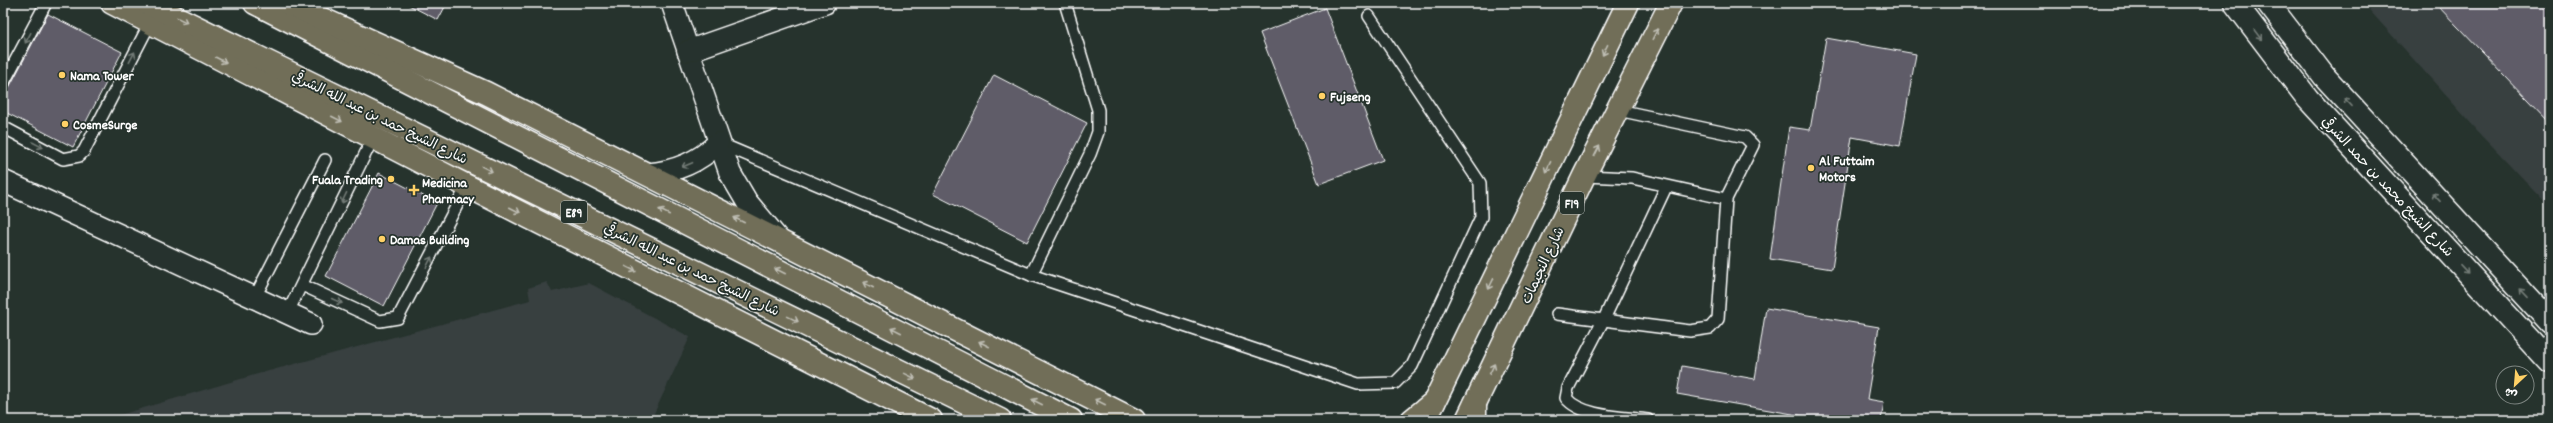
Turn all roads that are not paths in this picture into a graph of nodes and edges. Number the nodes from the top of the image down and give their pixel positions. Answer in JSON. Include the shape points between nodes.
{"nodes":[{"id":1,"x":46,"y":3,"type":"edge"},
{"id":2,"x":112,"y":3,"type":"edge"},
{"id":3,"x":255,"y":3,"type":"edge"},
{"id":4,"x":287,"y":3,"type":"edge"},
{"id":5,"x":672,"y":3,"type":"edge"},
{"id":6,"x":825,"y":3,"type":"edge"},
{"id":7,"x":1065,"y":3,"type":"edge"},
{"id":8,"x":1628,"y":3,"type":"edge"},
{"id":9,"x":1671,"y":3,"type":"edge"},
{"id":10,"x":2235,"y":3,"type":"edge"},
{"id":11,"x":2268,"y":3,"type":"edge"},
{"id":12,"x":148,"y":13,"type":"edge"},
{"id":13,"x":1369,"y":16,"type":"dead end"},
{"id":14,"x":688,"y":51,"type":"junction"},
{"id":15,"x":3,"y":84,"type":"edge"},
{"id":16,"x":1618,"y":110,"type":"junction"},
{"id":17,"x":3,"y":127,"type":"edge"},
{"id":18,"x":373,"y":138,"type":"junction"},
{"id":19,"x":718,"y":143,"type":"junction"},
{"id":20,"x":325,"y":160,"type":"dead end"},
{"id":21,"x":647,"y":174,"type":"junction"},
{"id":22,"x":1584,"y":176,"type":"junction"},
{"id":23,"x":3,"y":181,"type":"edge"},
{"id":24,"x":467,"y":186,"type":"junction"},
{"id":25,"x":1666,"y":187,"type":"junction"},
{"id":26,"x":1726,"y":199,"type":"junction"},
{"id":27,"x":782,"y":242,"type":"junction"},
{"id":28,"x":1031,"y":275,"type":"junction"},
{"id":29,"x":302,"y":285,"type":"junction"},
{"id":30,"x":255,"y":297,"type":"junction"},
{"id":31,"x":288,"y":312,"type":"junction"},
{"id":32,"x":1557,"y":314,"type":"dead end"},
{"id":33,"x":1604,"y":319,"type":"junction"},
{"id":34,"x":2550,"y":322,"type":"edge"},
{"id":35,"x":311,"y":324,"type":"dead end"},
{"id":36,"x":2550,"y":362,"type":"edge"},
{"id":37,"x":1430,"y":411,"type":"edge"},
{"id":38,"x":1472,"y":415,"type":"edge"},
{"id":39,"x":931,"y":420,"type":"edge"},
{"id":40,"x":1000,"y":420,"type":"edge"},
{"id":41,"x":1071,"y":420,"type":"edge"},
{"id":42,"x":1134,"y":420,"type":"edge"},
{"id":43,"x":1412,"y":420,"type":"edge"},
{"id":44,"x":1648,"y":420,"type":"edge"}],
"edges":[{"from":1,"to":15,"type":"lane","one_way":true},
{"from":2,"to":12,"type":"main road"},
{"from":41,"to":3,"type":"main road","one_way":true},
{"from":4,"to":21,"type":"main road","via":[[486,93]]},
{"from":5,"to":14,"type":"street"},
{"from":6,"to":14,"type":"street"},
{"from":7,"to":28,"type":"lane","via":[[1098,110],[1098,132],[1090,154]]},
{"from":8,"to":37,"type":"main road","one_way":true},
{"from":16,"to":9,"type":"main road","name":"شارع النجيمات","number":"F19","one_way":true},
{"from":10,"to":36,"type":"main road","name":"شارع الشيخ محمد بن حمد الشرقي","one_way":true,"via":[[2308,99]]},
{"from":34,"to":11,"type":"main road","name":"شارع الشيخ محمد بن حمد الشرقي","one_way":true,"via":[[2324,76]]},
{"from":17,"to":12,"type":"lane","one_way":true,"via":[[63,159],[79,156],[84,151]]},
{"from":12,"to":18,"type":"main road","one_way":true},
{"from":12,"to":40,"type":"main road","name":"شارع الشيخ حمد بن عبد الله الشرقي","number":"E89","one_way":true},
{"from":13,"to":28,"type":"lane","via":[[1480,183],[1481,217],[1412,366],[1395,383],[1358,384]]},
{"from":14,"to":19,"type":"street"},
{"from":22,"to":16,"type":"main road","name":"شارع النجيمات","number":"F19","one_way":true},
{"from":16,"to":26,"type":"lane","via":[[1751,140],[1751,152]]},
{"from":18,"to":24,"type":"main road"},
{"from":18,"to":29,"type":"lane","one_way":true},
{"from":19,"to":21,"type":"street","one_way":true,"via":[[702,157],[683,167]]},
{"from":19,"to":27,"type":"street","via":[[730,173],[747,202]]},
{"from":19,"to":28,"type":"lane"},
{"from":20,"to":30,"type":"lane"},
{"from":27,"to":21,"type":"main road","one_way":true},
{"from":22,"to":25,"type":"lane","via":[[1632,178]]},
{"from":38,"to":22,"type":"main road","name":"شارع النجيمات","number":"F19","one_way":true},
{"from":23,"to":30,"type":"street"},
{"from":29,"to":24,"type":"lane","one_way":true,"via":[[380,321],[398,318]]},
{"from":24,"to":39,"type":"main road","one_way":true},
{"from":25,"to":26,"type":"lane"},
{"from":25,"to":33,"type":"lane"},
{"from":26,"to":33,"type":"lane","via":[[1718,319],[1715,324],[1710,328],[1690,331]]},
{"from":42,"to":27,"type":"main road","one_way":true},
{"from":29,"to":31,"type":"lane"},
{"from":30,"to":31,"type":"street"},
{"from":31,"to":35,"type":"street"},
{"from":32,"to":33,"type":"lane"},
{"from":33,"to":44,"type":"lane","via":[[1568,388],[1566,398],[1582,411]]},
{"from":37,"to":43,"type":"main road"}]}
